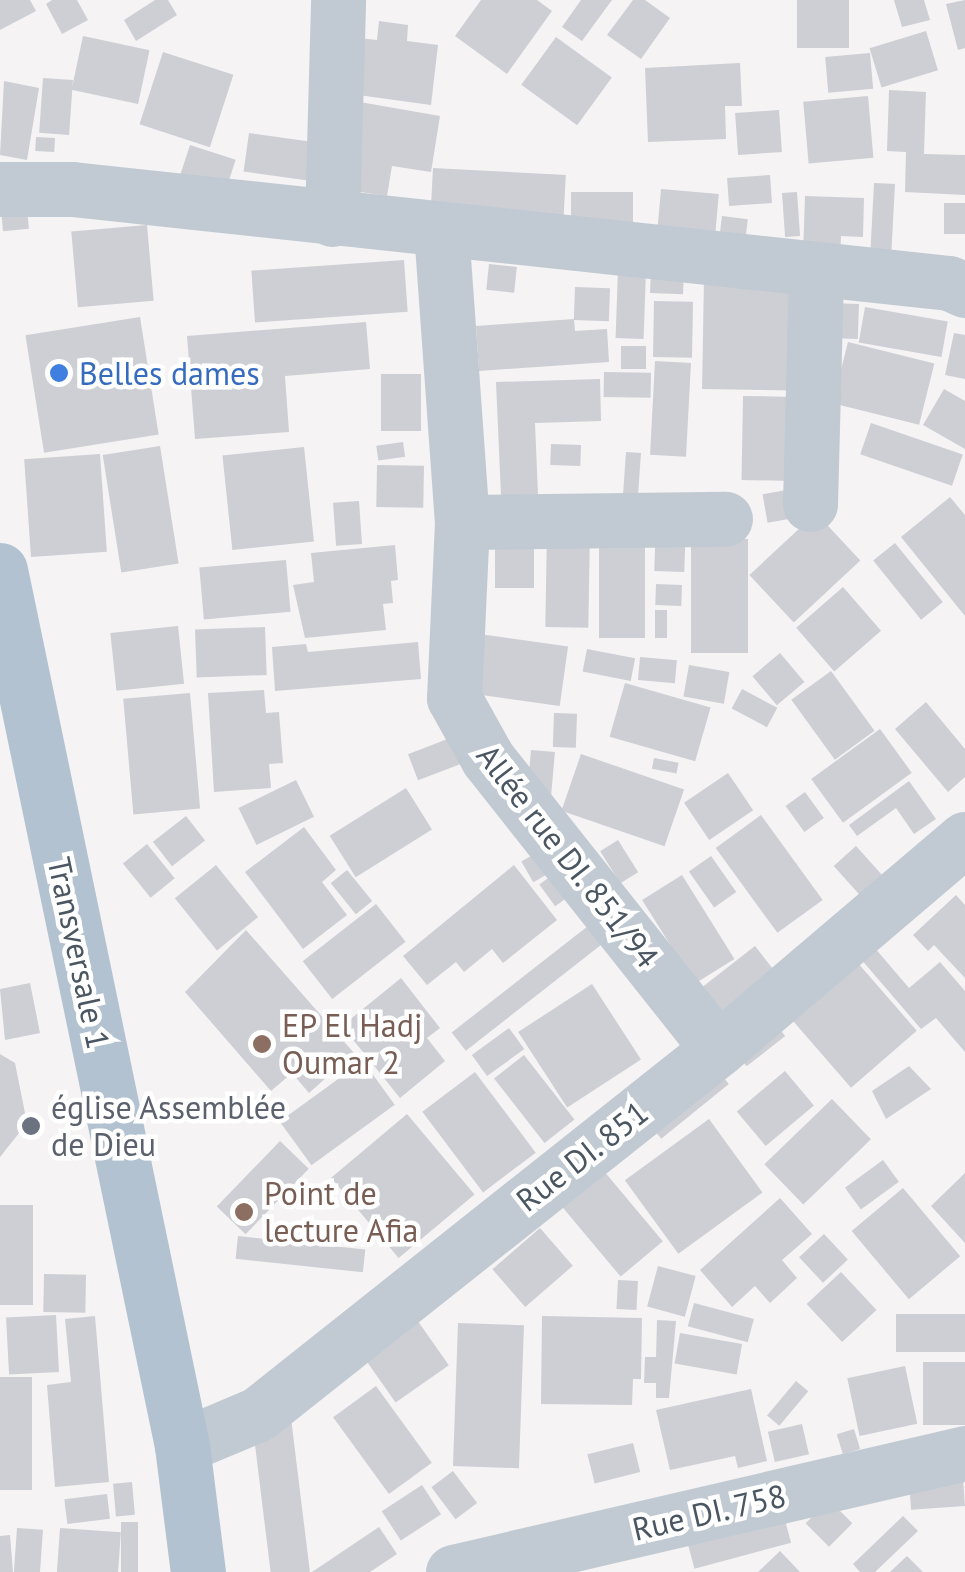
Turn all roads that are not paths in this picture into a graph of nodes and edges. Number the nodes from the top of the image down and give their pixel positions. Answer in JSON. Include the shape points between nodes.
{"nodes":[{"id":1,"x":338,"y":0,"type":"edge"},
{"id":2,"x":0,"y":189,"type":"edge"},
{"id":3,"x":332,"y":219,"type":"junction"},
{"id":4,"x":440,"y":230,"type":"junction"},
{"id":5,"x":816,"y":271,"type":"junction"},
{"id":6,"x":965,"y":290,"type":"edge"},
{"id":7,"x":810,"y":504,"type":"dead end"},
{"id":8,"x":725,"y":519,"type":"dead end"},
{"id":9,"x":462,"y":522,"type":"junction"},
{"id":10,"x":0,"y":570,"type":"edge"},
{"id":11,"x":965,"y":840,"type":"edge"},
{"id":12,"x":718,"y":1049,"type":"junction"},
{"id":13,"x":182,"y":1446,"type":"junction"},
{"id":14,"x":965,"y":1453,"type":"edge"},
{"id":15,"x":198,"y":1572,"type":"edge"},
{"id":16,"x":453,"y":1572,"type":"edge"}],
"edges":[{"from":1,"to":3,"type":"street"},
{"from":2,"to":3,"type":"street","via":[[72,189]]},
{"from":3,"to":4,"type":"street"},
{"from":4,"to":5,"type":"street"},
{"from":4,"to":9,"type":"street","name":"Allée rue DI. 851/94"},
{"from":5,"to":6,"type":"street"},
{"from":5,"to":7,"type":"street"},
{"from":8,"to":9,"type":"street"},
{"from":9,"to":12,"type":"street","name":"Allée rue DI. 851/94","via":[[454,698],[488,759]]},
{"from":10,"to":13,"type":"main road","name":"Transversale 1"},
{"from":11,"to":12,"type":"street","name":"Rue DI. 851"},
{"from":12,"to":13,"type":"street","name":"Rue DI. 851","via":[[258,1414]]},
{"from":13,"to":15,"type":"main road","name":"Transversale 1"},
{"from":14,"to":16,"type":"street","name":"Rue DI. 758"}]}
